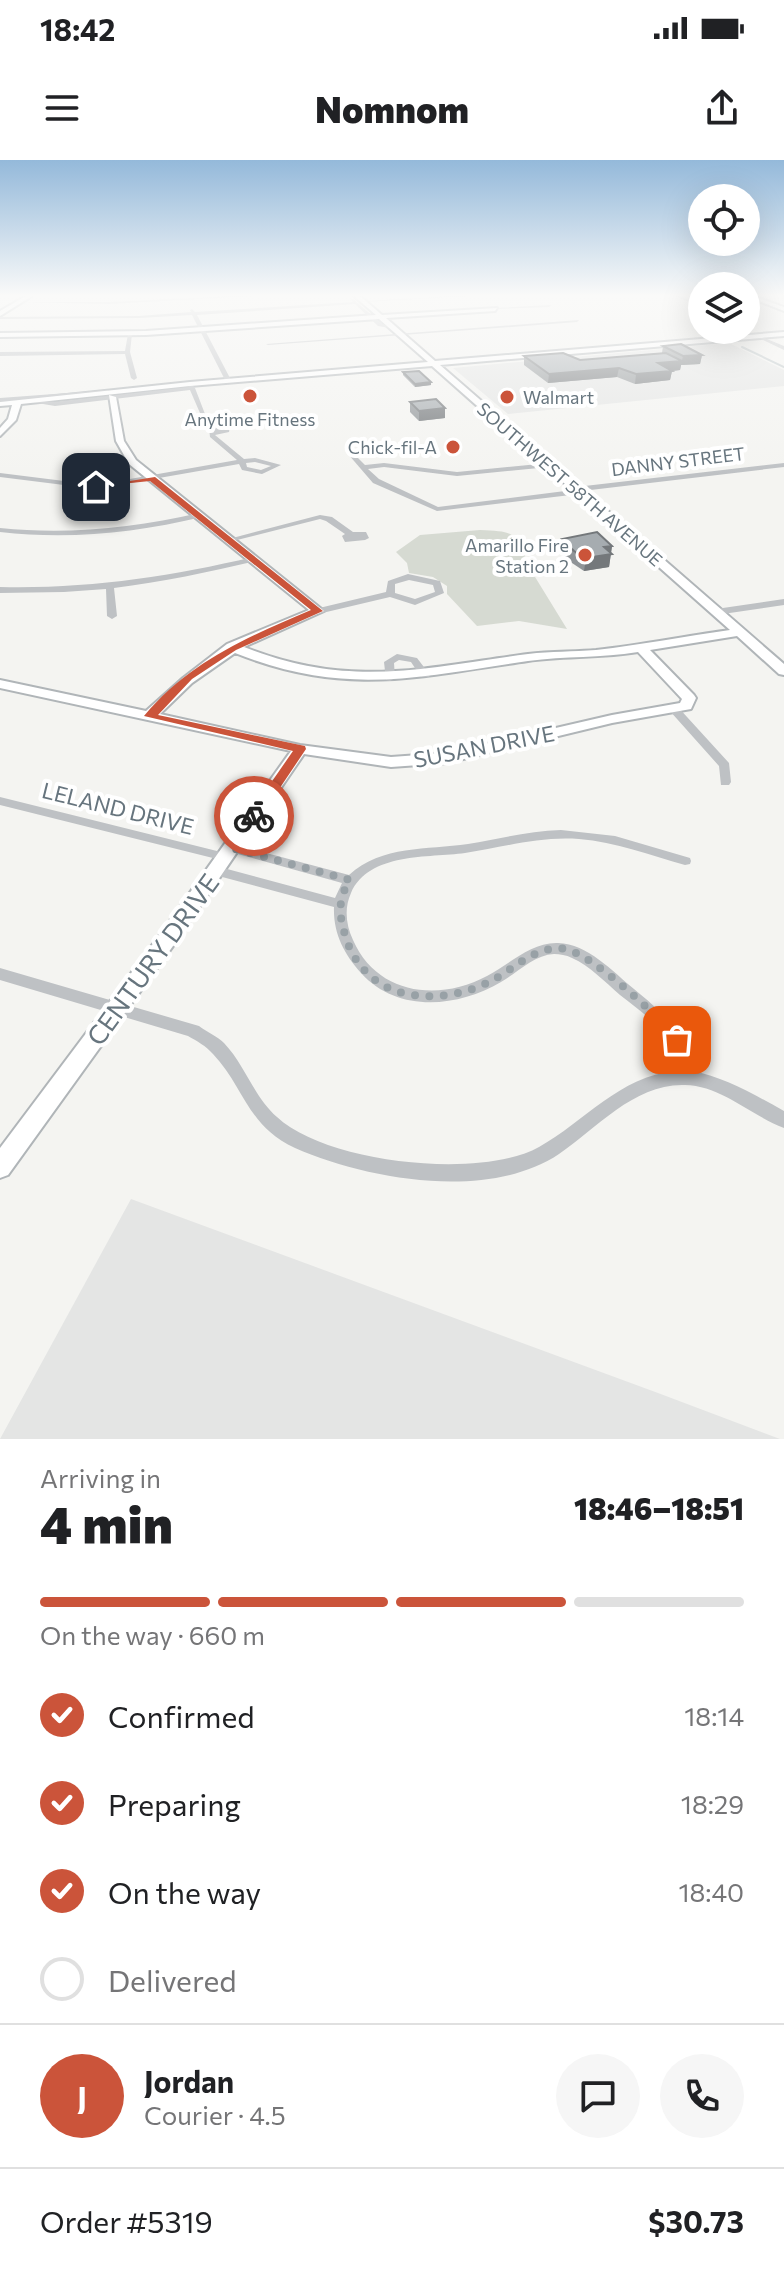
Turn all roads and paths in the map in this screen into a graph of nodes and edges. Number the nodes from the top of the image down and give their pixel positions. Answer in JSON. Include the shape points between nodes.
{"nodes":[{"id":1,"x":128,"y":356,"type":"edge"},
{"id":2,"x":216,"y":356,"type":"edge"},
{"id":3,"x":424,"y":356,"type":"edge"},
{"id":4,"x":530,"y":356,"type":"edge"},
{"id":5,"x":433,"y":364,"type":"junction"},
{"id":6,"x":134,"y":378,"type":"dead end"},
{"id":7,"x":228,"y":380,"type":"junction"},
{"id":8,"x":191,"y":386,"type":"junction"},
{"id":9,"x":115,"y":395,"type":"junction"},
{"id":10,"x":0,"y":402,"type":"edge"},
{"id":11,"x":17,"y":403,"type":"junction"},
{"id":12,"x":203,"y":416,"type":"dead end"},
{"id":13,"x":0,"y":433,"type":"edge"},
{"id":14,"x":212,"y":433,"type":"dead end"},
{"id":15,"x":349,"y":447,"type":"dead end"},
{"id":16,"x":549,"y":465,"type":"junction"},
{"id":17,"x":784,"y":465,"type":"edge"},
{"id":18,"x":363,"y":467,"type":"junction"},
{"id":19,"x":0,"y":475,"type":"edge"},
{"id":20,"x":152,"y":479,"type":"junction"},
{"id":21,"x":578,"y":490,"type":"junction"},
{"id":22,"x":199,"y":515,"type":"junction"},
{"id":23,"x":0,"y":530,"type":"edge"},
{"id":24,"x":351,"y":534,"type":"dead end"},
{"id":25,"x":229,"y":540,"type":"junction"},
{"id":26,"x":253,"y":559,"type":"junction"},
{"id":27,"x":110,"y":586,"type":"junction"},
{"id":28,"x":0,"y":590,"type":"edge"},
{"id":29,"x":390,"y":594,"type":"junction"},
{"id":30,"x":784,"y":602,"type":"edge"},
{"id":31,"x":318,"y":611,"type":"junction"},
{"id":32,"x":716,"y":612,"type":"junction"},
{"id":33,"x":112,"y":616,"type":"dead end"},
{"id":34,"x":739,"y":632,"type":"junction"},
{"id":35,"x":232,"y":647,"type":"junction"},
{"id":36,"x":641,"y":648,"type":"junction"},
{"id":37,"x":784,"y":671,"type":"edge"},
{"id":38,"x":425,"y":675,"type":"junction"},
{"id":39,"x":390,"y":678,"type":"junction"},
{"id":40,"x":0,"y":684,"type":"edge"},
{"id":41,"x":680,"y":707,"type":"junction"},
{"id":42,"x":150,"y":716,"type":"junction"},
{"id":43,"x":300,"y":749,"type":"junction"},
{"id":44,"x":725,"y":782,"type":"dead end"},
{"id":45,"x":0,"y":801,"type":"edge"},
{"id":46,"x":224,"y":859,"type":"junction"},
{"id":47,"x":685,"y":861,"type":"dead end"},
{"id":48,"x":350,"y":880,"type":"junction"},
{"id":49,"x":339,"y":904,"type":"junction"},
{"id":50,"x":0,"y":974,"type":"edge"},
{"id":51,"x":116,"y":1009,"type":"junction"},
{"id":52,"x":685,"y":1078,"type":"junction"},
{"id":53,"x":784,"y":1120,"type":"edge"},
{"id":54,"x":0,"y":1167,"type":"edge"}],
"edges":[{"from":1,"to":6,"type":"street"},
{"from":2,"to":7,"type":"street"},
{"from":3,"to":5,"type":"main road","name":"SOUTHWEST 58TH AVENUE"},
{"from":4,"to":5,"type":"main road"},
{"from":5,"to":7,"type":"main road"},
{"from":5,"to":16,"type":"main road","name":"SOUTHWEST 58TH AVENUE"},
{"from":7,"to":8,"type":"main road"},
{"from":8,"to":9,"type":"main road"},
{"from":8,"to":12,"type":"street"},
{"from":9,"to":10,"type":"street","via":[[97,391]]},
{"from":9,"to":11,"type":"main road"},
{"from":9,"to":20,"type":"main road","via":[[123,449]]},
{"from":10,"to":11,"type":"main road"},
{"from":11,"to":13,"type":"main road","via":[[12,420]]},
{"from":14,"to":20,"type":"street","via":[[242,461]]},
{"from":15,"to":18,"type":"street","name":"DANNY STREET"},
{"from":16,"to":18,"type":"street","via":[[457,474]]},
{"from":16,"to":21,"type":"main road","name":"SOUTHWEST 58TH AVENUE"},
{"from":17,"to":21,"type":"street","name":"DANNY STREET"},
{"from":18,"to":21,"type":"street","name":"DANNY STREET","via":[[376,481],[437,509]]},
{"from":19,"to":20,"type":"street","via":[[83,487]]},
{"from":20,"to":22,"type":"main road"},
{"from":21,"to":32,"type":"main road","name":"SOUTHWEST 58TH AVENUE"},
{"from":22,"to":23,"type":"street","via":[[106,531]]},
{"from":22,"to":25,"type":"main road"},
{"from":24,"to":25,"type":"street","via":[[320,517]]},
{"from":25,"to":26,"type":"main road"},
{"from":26,"to":27,"type":"street"},
{"from":26,"to":31,"type":"main road"},
{"from":27,"to":28,"type":"street"},
{"from":27,"to":33,"type":"street"},
{"from":29,"to":29,"type":"street","via":[[415,602],[435,598],[441,588],[429,579],[408,577],[391,583]]},
{"from":29,"to":31,"type":"street"},
{"from":30,"to":32,"type":"street"},
{"from":31,"to":35,"type":"main road"},
{"from":32,"to":34,"type":"main road","name":"SOUTHWEST 58TH AVENUE"},
{"from":34,"to":36,"type":"main road"},
{"from":34,"to":37,"type":"main road","name":"SOUTHWEST 58TH AVENUE"},
{"from":35,"to":39,"type":"main road","via":[[282,667]]},
{"from":35,"to":42,"type":"main road","via":[[189,677]]},
{"from":36,"to":38,"type":"main road","via":[[534,657]]},
{"from":36,"to":41,"type":"main road","via":[[689,698]]},
{"from":38,"to":39,"type":"main road"},
{"from":38,"to":39,"type":"street","via":[[414,660],[397,657],[389,662]]},
{"from":40,"to":42,"type":"main road","name":"SUSAN DRIVE"},
{"from":41,"to":43,"type":"main road","name":"SUSAN DRIVE","via":[[425,760],[365,760]]},
{"from":41,"to":44,"type":"street","via":[[725,765]]},
{"from":42,"to":43,"type":"main road","name":"SUSAN DRIVE"},
{"from":43,"to":46,"type":"main road","name":"CENTURY DRIVE"},
{"from":45,"to":46,"type":"street","name":"LELAND DRIVE"},
{"from":46,"to":48,"type":"street"},
{"from":46,"to":49,"type":"street","name":"LELAND DRIVE"},
{"from":46,"to":51,"type":"main road","name":"CENTURY DRIVE"},
{"from":47,"to":48,"type":"street","via":[[608,838],[547,834],[381,860]]},
{"from":48,"to":49,"type":"street"},
{"from":49,"to":52,"type":"street","via":[[350,952],[384,986],[409,995],[442,997],[465,991],[546,950],[565,949],[585,958],[664,1023],[677,1040]]},
{"from":50,"to":51,"type":"street"},
{"from":51,"to":52,"type":"street","via":[[193,1031],[217,1048],[257,1111],[290,1136],[423,1173],[467,1173],[535,1158],[646,1082]]},
{"from":51,"to":54,"type":"main road","name":"CENTURY DRIVE"},
{"from":52,"to":53,"type":"street","via":[[743,1094]]}]}
